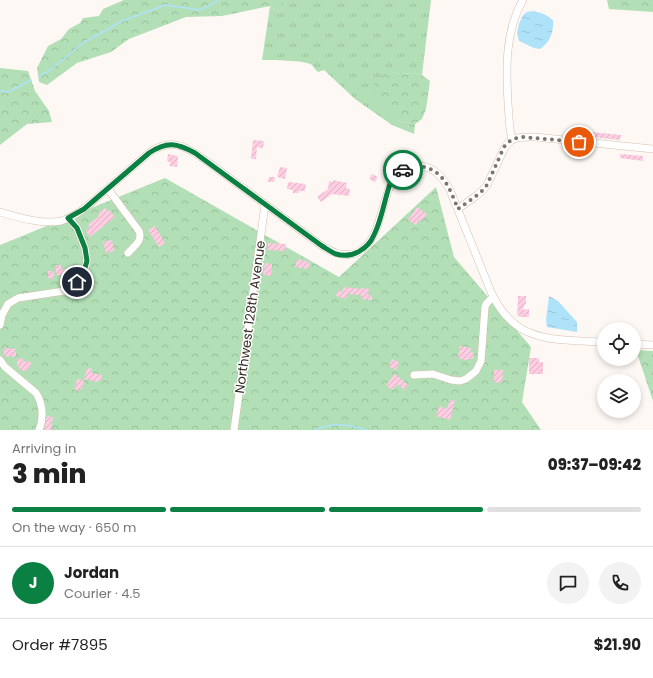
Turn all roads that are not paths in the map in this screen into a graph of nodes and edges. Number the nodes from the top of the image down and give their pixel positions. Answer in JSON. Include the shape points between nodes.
{"nodes":[{"id":1,"x":523,"y":0,"type":"edge"},
{"id":2,"x":512,"y":140,"type":"junction"},
{"id":3,"x":653,"y":149,"type":"edge"},
{"id":4,"x":108,"y":188,"type":"junction"},
{"id":5,"x":265,"y":205,"type":"junction"},
{"id":6,"x":458,"y":209,"type":"junction"},
{"id":7,"x":0,"y":212,"type":"edge"},
{"id":8,"x":68,"y":218,"type":"junction"},
{"id":9,"x":128,"y":253,"type":"dead end"},
{"id":10,"x":493,"y":297,"type":"junction"},
{"id":11,"x":0,"y":325,"type":"edge"},
{"id":12,"x":597,"y":341,"type":"edge"},
{"id":13,"x":641,"y":344,"type":"edge"},
{"id":14,"x":653,"y":345,"type":"edge"},
{"id":15,"x":0,"y":360,"type":"edge"},
{"id":16,"x":414,"y":375,"type":"dead end"},
{"id":17,"x":234,"y":429,"type":"edge"},
{"id":18,"x":39,"y":430,"type":"edge"}],
"edges":[{"from":1,"to":2,"type":"street","via":[[512,29],[507,55]]},
{"from":2,"to":3,"type":"street","via":[[535,137]]},
{"from":2,"to":6,"type":"street","via":[[504,147],[482,191]]},
{"from":4,"to":5,"type":"street","via":[[156,148],[174,144],[195,153]]},
{"from":4,"to":8,"type":"street","via":[[84,209]]},
{"from":4,"to":9,"type":"street","via":[[139,231],[140,240]]},
{"from":5,"to":6,"type":"street","via":[[322,246],[337,254],[346,255],[358,253],[374,236],[390,184],[399,172],[406,168],[420,166],[436,171],[446,183]]},
{"from":5,"to":17,"type":"street","name":"Northwest 128th Avenue"},
{"from":6,"to":10,"type":"street"},
{"from":7,"to":8,"type":"street","via":[[42,222]]},
{"from":8,"to":11,"type":"street","via":[[77,228],[85,248],[87,261],[84,271],[77,282],[64,291],[18,298],[8,304]]},
{"from":10,"to":12,"type":"street","via":[[506,316],[532,334]]},
{"from":10,"to":16,"type":"street","via":[[485,307],[480,365],[471,376],[451,380],[433,374]]},
{"from":13,"to":14,"type":"street"},
{"from":15,"to":18,"type":"street","via":[[39,398],[42,404]]}]}
